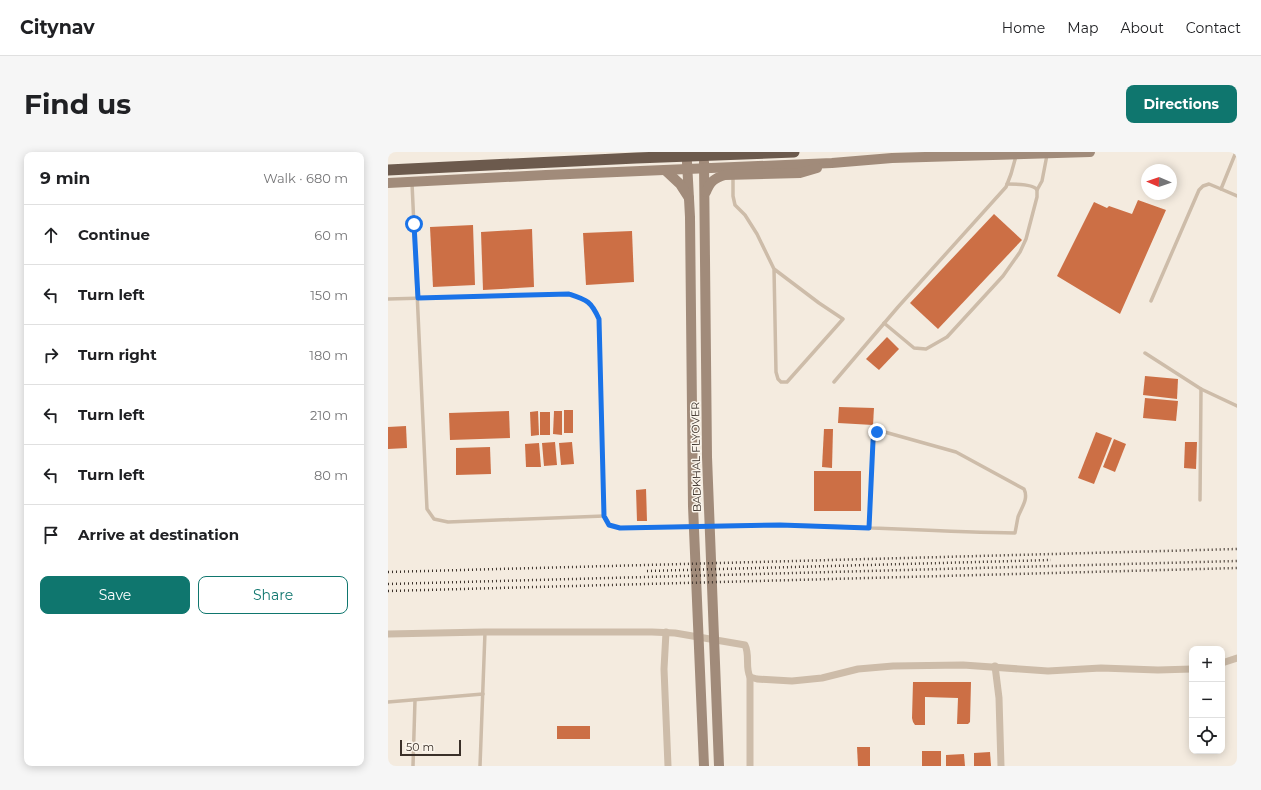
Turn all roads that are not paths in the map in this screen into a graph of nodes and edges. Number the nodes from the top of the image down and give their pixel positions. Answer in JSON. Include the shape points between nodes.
{"nodes":[{"id":1,"x":662,"y":152,"type":"edge"},
{"id":2,"x":687,"y":152,"type":"edge"},
{"id":3,"x":704,"y":152,"type":"edge"},
{"id":4,"x":744,"y":152,"type":"edge"},
{"id":5,"x":794,"y":152,"type":"edge"},
{"id":6,"x":1090,"y":152,"type":"edge"},
{"id":7,"x":1236,"y":152,"type":"edge"},
{"id":8,"x":1048,"y":153,"type":"junction"},
{"id":9,"x":1016,"y":154,"type":"junction"},
{"id":10,"x":832,"y":163,"type":"junction"},
{"id":11,"x":756,"y":166,"type":"junction"},
{"id":12,"x":704,"y":168,"type":"junction"},
{"id":13,"x":687,"y":169,"type":"junction"},
{"id":14,"x":388,"y":170,"type":"edge"},
{"id":15,"x":660,"y":170,"type":"junction"},
{"id":16,"x":733,"y":175,"type":"junction"},
{"id":17,"x":412,"y":182,"type":"junction"},
{"id":18,"x":388,"y":183,"type":"edge"},
{"id":19,"x":1007,"y":184,"type":"junction"},
{"id":20,"x":1221,"y":189,"type":"junction"},
{"id":21,"x":1037,"y":190,"type":"junction"},
{"id":22,"x":705,"y":195,"type":"junction"},
{"id":23,"x":1237,"y":196,"type":"edge"},
{"id":24,"x":689,"y":198,"type":"junction"},
{"id":25,"x":774,"y":270,"type":"junction"},
{"id":26,"x":418,"y":298,"type":"junction"},
{"id":27,"x":388,"y":299,"type":"edge"},
{"id":28,"x":1151,"y":301,"type":"dead end"},
{"id":29,"x":884,"y":323,"type":"junction"},
{"id":30,"x":1145,"y":353,"type":"dead end"},
{"id":31,"x":834,"y":382,"type":"dead end"},
{"id":32,"x":1201,"y":388,"type":"junction"},
{"id":33,"x":1237,"y":406,"type":"edge"},
{"id":34,"x":1200,"y":500,"type":"dead end"},
{"id":35,"x":604,"y":516,"type":"junction"},
{"id":36,"x":869,"y":528,"type":"junction"},
{"id":37,"x":485,"y":632,"type":"junction"},
{"id":38,"x":666,"y":632,"type":"junction"},
{"id":39,"x":388,"y":634,"type":"edge"},
{"id":40,"x":1237,"y":658,"type":"edge"},
{"id":41,"x":1225,"y":662,"type":"edge"},
{"id":42,"x":995,"y":666,"type":"junction"},
{"id":43,"x":1189,"y":669,"type":"edge"},
{"id":44,"x":750,"y":678,"type":"junction"},
{"id":45,"x":483,"y":694,"type":"junction"},
{"id":46,"x":415,"y":700,"type":"junction"},
{"id":47,"x":388,"y":702,"type":"edge"},
{"id":48,"x":413,"y":766,"type":"edge"},
{"id":49,"x":480,"y":766,"type":"edge"},
{"id":50,"x":668,"y":766,"type":"edge"},
{"id":51,"x":704,"y":766,"type":"edge"},
{"id":52,"x":719,"y":766,"type":"edge"},
{"id":53,"x":750,"y":766,"type":"edge"},
{"id":54,"x":1001,"y":766,"type":"edge"}],
"edges":[{"from":1,"to":15,"type":"main road","via":[[658,164]]},
{"from":2,"to":13,"type":"main road","name":"BADKHAL FLYOVER"},
{"from":3,"to":12,"type":"main road","name":"BADKHAL FLYOVER"},
{"from":4,"to":11,"type":"main road","via":[[746,159]]},
{"from":5,"to":14,"type":"highway"},
{"from":6,"to":8,"type":"main road"},
{"from":7,"to":20,"type":"lane"},
{"from":8,"to":9,"type":"main road"},
{"from":8,"to":21,"type":"lane","via":[[1042,182]]},
{"from":9,"to":10,"type":"main road","via":[[892,158]]},
{"from":9,"to":19,"type":"lane"},
{"from":10,"to":11,"type":"main road"},
{"from":10,"to":16,"type":"main road","via":[[800,173]]},
{"from":11,"to":12,"type":"main road"},
{"from":12,"to":13,"type":"main road"},
{"from":12,"to":22,"type":"main road","name":"BADKHAL FLYOVER"},
{"from":13,"to":15,"type":"main road"},
{"from":13,"to":24,"type":"main road","name":"BADKHAL FLYOVER"},
{"from":15,"to":17,"type":"main road"},
{"from":15,"to":24,"type":"main road","via":[[680,184]]},
{"from":16,"to":22,"type":"main road","via":[[715,178]]},
{"from":16,"to":25,"type":"lane","via":[[735,205],[757,234]]},
{"from":17,"to":18,"type":"main road"},
{"from":17,"to":26,"type":"lane"},
{"from":19,"to":21,"type":"lane","via":[[1030,186]]},
{"from":19,"to":29,"type":"lane"},
{"from":20,"to":23,"type":"lane"},
{"from":20,"to":28,"type":"lane","via":[[1209,184],[1200,190]]},
{"from":21,"to":29,"type":"lane","via":[[1034,212],[1020,252],[1003,276],[947,337],[926,349],[914,348]]},
{"from":22,"to":52,"type":"main road","name":"BADKHAL FLYOVER","via":[[707,457]]},
{"from":24,"to":51,"type":"main road","name":"BADKHAL FLYOVER","via":[[693,506]]},
{"from":25,"to":25,"type":"lane","via":[[776,372],[781,382],[787,382],[843,319]]},
{"from":26,"to":27,"type":"lane"},
{"from":26,"to":35,"type":"lane","via":[[569,294],[582,298],[593,306],[599,319]]},
{"from":26,"to":35,"type":"lane","via":[[427,509],[434,519],[448,522]]},
{"from":29,"to":31,"type":"lane"},
{"from":30,"to":32,"type":"lane"},
{"from":32,"to":33,"type":"lane"},
{"from":32,"to":34,"type":"lane"},
{"from":35,"to":36,"type":"lane","via":[[609,525],[620,528],[780,525]]},
{"from":36,"to":36,"type":"lane","via":[[873,441],[874,435],[881,431],[956,452],[1026,492],[1015,533]]},
{"from":37,"to":38,"type":"street"},
{"from":37,"to":39,"type":"street"},
{"from":37,"to":45,"type":"lane"},
{"from":38,"to":44,"type":"street","via":[[745,645],[748,650],[747,671]]},
{"from":38,"to":50,"type":"street","via":[[664,670]]},
{"from":40,"to":41,"type":"street"},
{"from":42,"to":43,"type":"street","via":[[1048,671],[1100,668]]},
{"from":42,"to":44,"type":"street","via":[[893,666],[858,669],[822,678],[792,681]]},
{"from":42,"to":54,"type":"street","via":[[999,698]]},
{"from":44,"to":53,"type":"street"},
{"from":45,"to":46,"type":"lane"},
{"from":45,"to":49,"type":"lane"},
{"from":46,"to":47,"type":"lane"},
{"from":46,"to":48,"type":"lane"}]}
